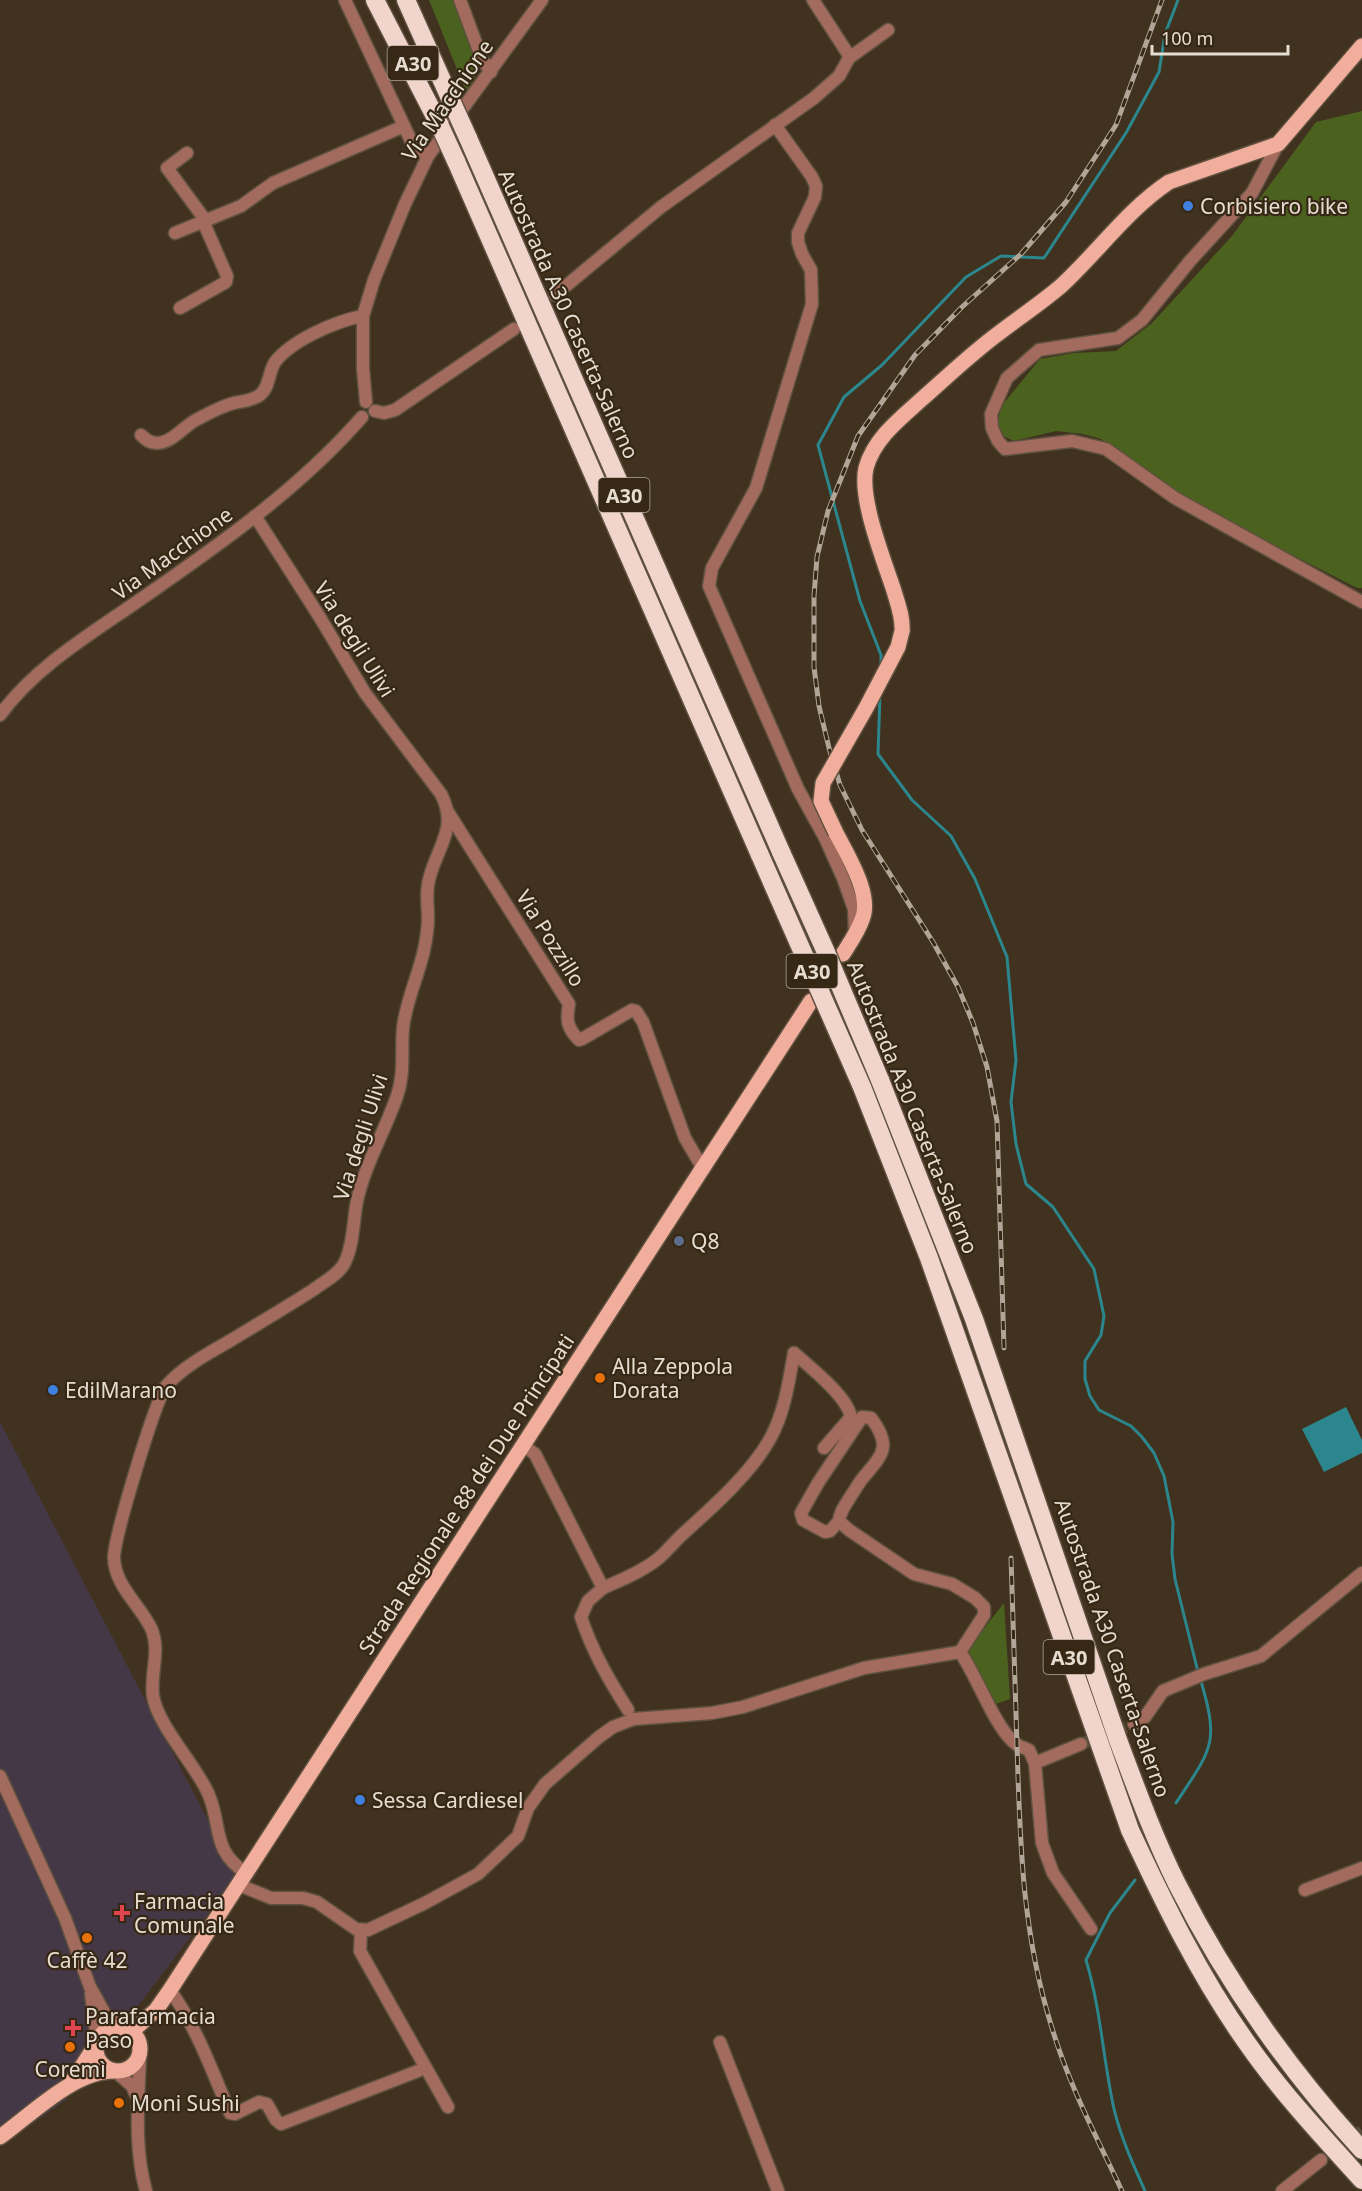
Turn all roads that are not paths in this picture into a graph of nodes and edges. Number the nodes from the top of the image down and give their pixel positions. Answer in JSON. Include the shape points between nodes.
{"nodes":[{"id":1,"x":345,"y":0,"type":"edge"},
{"id":2,"x":375,"y":0,"type":"edge"},
{"id":3,"x":386,"y":0,"type":"edge"},
{"id":4,"x":406,"y":0,"type":"edge"},
{"id":5,"x":460,"y":0,"type":"edge"},
{"id":6,"x":542,"y":0,"type":"edge"},
{"id":7,"x":813,"y":0,"type":"edge"},
{"id":8,"x":888,"y":30,"type":"dead end"},
{"id":9,"x":1362,"y":46,"type":"edge"},
{"id":10,"x":850,"y":57,"type":"junction"},
{"id":11,"x":491,"y":72,"type":"junction"},
{"id":12,"x":775,"y":125,"type":"junction"},
{"id":13,"x":404,"y":126,"type":"junction"},
{"id":14,"x":440,"y":126,"type":"junction"},
{"id":15,"x":1278,"y":144,"type":"junction"},
{"id":16,"x":187,"y":153,"type":"dead end"},
{"id":17,"x":428,"y":156,"type":"junction"},
{"id":18,"x":204,"y":221,"type":"junction"},
{"id":19,"x":175,"y":233,"type":"dead end"},
{"id":20,"x":555,"y":295,"type":"dead end"},
{"id":21,"x":180,"y":309,"type":"dead end"},
{"id":22,"x":363,"y":316,"type":"junction"},
{"id":23,"x":514,"y":329,"type":"dead end"},
{"id":24,"x":371,"y":406,"type":"junction"},
{"id":25,"x":141,"y":435,"type":"dead end"},
{"id":26,"x":255,"y":516,"type":"junction"},
{"id":27,"x":1362,"y":602,"type":"edge"},
{"id":28,"x":0,"y":715,"type":"edge"},
{"id":29,"x":448,"y":811,"type":"junction"},
{"id":30,"x":855,"y":933,"type":"junction"},
{"id":31,"x":843,"y":954,"type":"dead end"},
{"id":32,"x":811,"y":1001,"type":"dead end"},
{"id":33,"x":702,"y":1167,"type":"junction"},
{"id":34,"x":524,"y":1445,"type":"junction"},
{"id":35,"x":824,"y":1448,"type":"dead end"},
{"id":36,"x":839,"y":1521,"type":"junction"},
{"id":37,"x":1362,"y":1573,"type":"edge"},
{"id":38,"x":603,"y":1588,"type":"junction"},
{"id":39,"x":960,"y":1652,"type":"junction"},
{"id":40,"x":634,"y":1712,"type":"junction"},
{"id":41,"x":1134,"y":1724,"type":"tunnel mouth"},
{"id":42,"x":1081,"y":1744,"type":"tunnel mouth"},
{"id":43,"x":1035,"y":1763,"type":"junction"},
{"id":44,"x":0,"y":1776,"type":"edge"},
{"id":45,"x":1362,"y":1868,"type":"edge"},
{"id":46,"x":243,"y":1879,"type":"junction"},
{"id":47,"x":1305,"y":1890,"type":"dead end"},
{"id":48,"x":1091,"y":1929,"type":"dead end"},
{"id":49,"x":361,"y":1930,"type":"junction"},
{"id":50,"x":90,"y":1987,"type":"junction"},
{"id":51,"x":170,"y":1990,"type":"junction"},
{"id":52,"x":156,"y":2010,"type":"junction"},
{"id":53,"x":123,"y":2028,"type":"junction"},
{"id":54,"x":97,"y":2042,"type":"junction"},
{"id":55,"x":720,"y":2042,"type":"dead end"},
{"id":56,"x":140,"y":2051,"type":"junction"},
{"id":57,"x":115,"y":2071,"type":"junction"},
{"id":58,"x":418,"y":2071,"type":"dead end"},
{"id":59,"x":71,"y":2083,"type":"junction"},
{"id":60,"x":139,"y":2100,"type":"junction"},
{"id":61,"x":448,"y":2107,"type":"dead end"},
{"id":62,"x":0,"y":2138,"type":"edge"},
{"id":63,"x":1362,"y":2150,"type":"edge"},
{"id":64,"x":1321,"y":2160,"type":"tunnel mouth"},
{"id":65,"x":1362,"y":2180,"type":"edge"},
{"id":66,"x":146,"y":2191,"type":"edge"},
{"id":67,"x":778,"y":2191,"type":"edge"},
{"id":68,"x":1282,"y":2191,"type":"edge"}],
"edges":[{"from":1,"to":13,"type":"street"},
{"from":2,"to":14,"type":"highway"},
{"from":3,"to":14,"type":"highway","number":"A30"},
{"from":4,"to":63,"type":"highway","name":"Autostrada A30 Caserta-Salerno","number":"A30","bridge":true,"via":[[880,1080],[974,1319],[1118,1740],[1176,1883],[1266,2035]]},
{"from":5,"to":11,"type":"street","via":[[482,59]]},
{"from":6,"to":11,"type":"street","name":"Via Macchione"},
{"from":7,"to":10,"type":"street"},
{"from":8,"to":10,"type":"street"},
{"from":9,"to":15,"type":"main road"},
{"from":10,"to":12,"type":"street","via":[[839,76]]},
{"from":11,"to":17,"type":"street","name":"Via Macchione"},
{"from":12,"to":20,"type":"street","via":[[661,207]]},
{"from":12,"to":30,"type":"street","via":[[816,186],[810,210],[798,232],[802,255],[811,270],[812,304],[756,488],[712,568],[709,586],[798,789],[843,878],[854,909]]},
{"from":13,"to":17,"type":"street","via":[[412,143]]},
{"from":13,"to":18,"type":"street","via":[[273,183],[241,206]]},
{"from":14,"to":65,"type":"highway","name":"Autostrada A30 Caserta-Salerno","number":"A30","bridge":true,"via":[[862,1088],[929,1258],[1130,1830],[1200,1970],[1247,2043],[1304,2117]]},
{"from":15,"to":27,"type":"street","via":[[1251,193],[1142,320],[1118,338],[1039,350],[1007,378],[991,414],[992,428],[1005,449],[1072,441],[1106,449],[1175,498]]},
{"from":15,"to":30,"type":"main road","bridge":true,"via":[[1169,182],[1153,193],[1059,288],[969,358],[874,447],[866,469],[866,495],[901,613],[902,631],[871,700],[823,783],[821,801],[855,872],[865,905]]},
{"from":16,"to":18,"type":"street","via":[[166,168]]},
{"from":17,"to":22,"type":"street","name":"Via Macchione","via":[[374,280]]},
{"from":18,"to":19,"type":"street"},
{"from":18,"to":21,"type":"street","via":[[226,282]]},
{"from":22,"to":24,"type":"street","name":"Via Macchione","via":[[363,368]]},
{"from":22,"to":25,"type":"street","via":[[313,334],[284,353],[274,364],[267,388],[248,401],[232,403],[196,420],[169,440],[158,443]]},
{"from":23,"to":24,"type":"street","via":[[395,411],[384,413]]},
{"from":24,"to":26,"type":"street","name":"Via Macchione","via":[[359,409],[362,417],[321,460]]},
{"from":26,"to":28,"type":"street","name":"Via Macchione","via":[[34,676]]},
{"from":26,"to":29,"type":"street","name":"Via degli Ulivi","via":[[365,693],[441,794]]},
{"from":29,"to":33,"type":"street","name":"Via Pozzillo","via":[[570,1004],[567,1024],[573,1034],[582,1039],[617,1017],[636,1011],[685,1138]]},
{"from":29,"to":46,"type":"street","name":"Via degli Ulivi","via":[[446,835],[429,879],[424,948],[407,1005],[398,1094],[366,1172],[345,1262],[327,1280],[200,1358],[164,1388],[114,1558],[126,1589],[151,1627],[156,1650],[153,1698],[207,1790],[218,1839]]},
{"from":30,"to":31,"type":"main road"},
{"from":32,"to":33,"type":"main road","name":"Strada Regionale 88 dei Due Principati"},
{"from":33,"to":34,"type":"main road","name":"Strada Regionale 88 dei Due Principati"},
{"from":34,"to":38,"type":"street","via":[[535,1454]]},
{"from":34,"to":46,"type":"main road","name":"Strada Regionale 88 dei Due Principati"},
{"from":35,"to":38,"type":"street","via":[[851,1417],[849,1409],[794,1353],[775,1428],[758,1456],[704,1516],[658,1558]]},
{"from":36,"to":36,"type":"street","via":[[840,1513],[879,1460],[884,1446],[881,1432],[871,1418],[862,1417],[801,1513],[803,1520],[825,1532]]},
{"from":36,"to":39,"type":"street","via":[[914,1574],[952,1584],[984,1607],[984,1615]]},
{"from":37,"to":41,"type":"street","via":[[1260,1656],[1163,1691],[1145,1717]]},
{"from":38,"to":40,"type":"street","via":[[588,1601],[581,1617],[610,1682]]},
{"from":39,"to":40,"type":"street","via":[[864,1668],[743,1707],[712,1713],[661,1716]]},
{"from":39,"to":43,"type":"street","via":[[1006,1734],[1029,1750]]},
{"from":40,"to":49,"type":"street","via":[[545,1784],[528,1808],[518,1836],[478,1874],[425,1903]]},
{"from":42,"to":43,"type":"street"},
{"from":43,"to":48,"type":"street","via":[[1042,1843],[1053,1873]]},
{"from":44,"to":50,"type":"street","via":[[65,1918]]},
{"from":45,"to":47,"type":"street"},
{"from":46,"to":49,"type":"street","via":[[271,1898],[317,1902]]},
{"from":46,"to":51,"type":"main road","name":"Strada Regionale 88 dei Due Principati"},
{"from":49,"to":61,"type":"street","via":[[360,1951]]},
{"from":50,"to":53,"type":"street","via":[[105,2014]]},
{"from":50,"to":54,"type":"street"},
{"from":51,"to":52,"type":"main road","name":"Strada Regionale 88 dei Due Principati"},
{"from":51,"to":58,"type":"street","via":[[198,2039],[230,2113],[260,2102],[267,2104],[281,2124]]},
{"from":52,"to":53,"type":"main road","name":"Strada Regionale 88 dei Due Principati","via":[[138,2026]]},
{"from":52,"to":56,"type":"main road","name":"Strada Regionale 88 dei Due Principati"},
{"from":53,"to":54,"type":"main road","name":"Strada Regionale 88 dei Due Principati","via":[[108,2030]]},
{"from":53,"to":56,"type":"main road","via":[[135,2035]]},
{"from":54,"to":57,"type":"main road","via":[[99,2061]]},
{"from":54,"to":59,"type":"main road","name":"Strada Regionale 88 dei Due Principati"},
{"from":55,"to":67,"type":"street"},
{"from":56,"to":57,"type":"main road","name":"Strada Regionale 88 dei Due Principati","via":[[132,2066]]},
{"from":56,"to":60,"type":"street"},
{"from":57,"to":59,"type":"main road","name":"Strada Regionale 88 dei Due Principati","via":[[90,2074]]},
{"from":57,"to":60,"type":"street","via":[[132,2086]]},
{"from":59,"to":62,"type":"main road","name":"Strada Regionale 88 dei Due Principati"},
{"from":60,"to":66,"type":"street","via":[[138,2145]]},
{"from":64,"to":68,"type":"street"}]}
